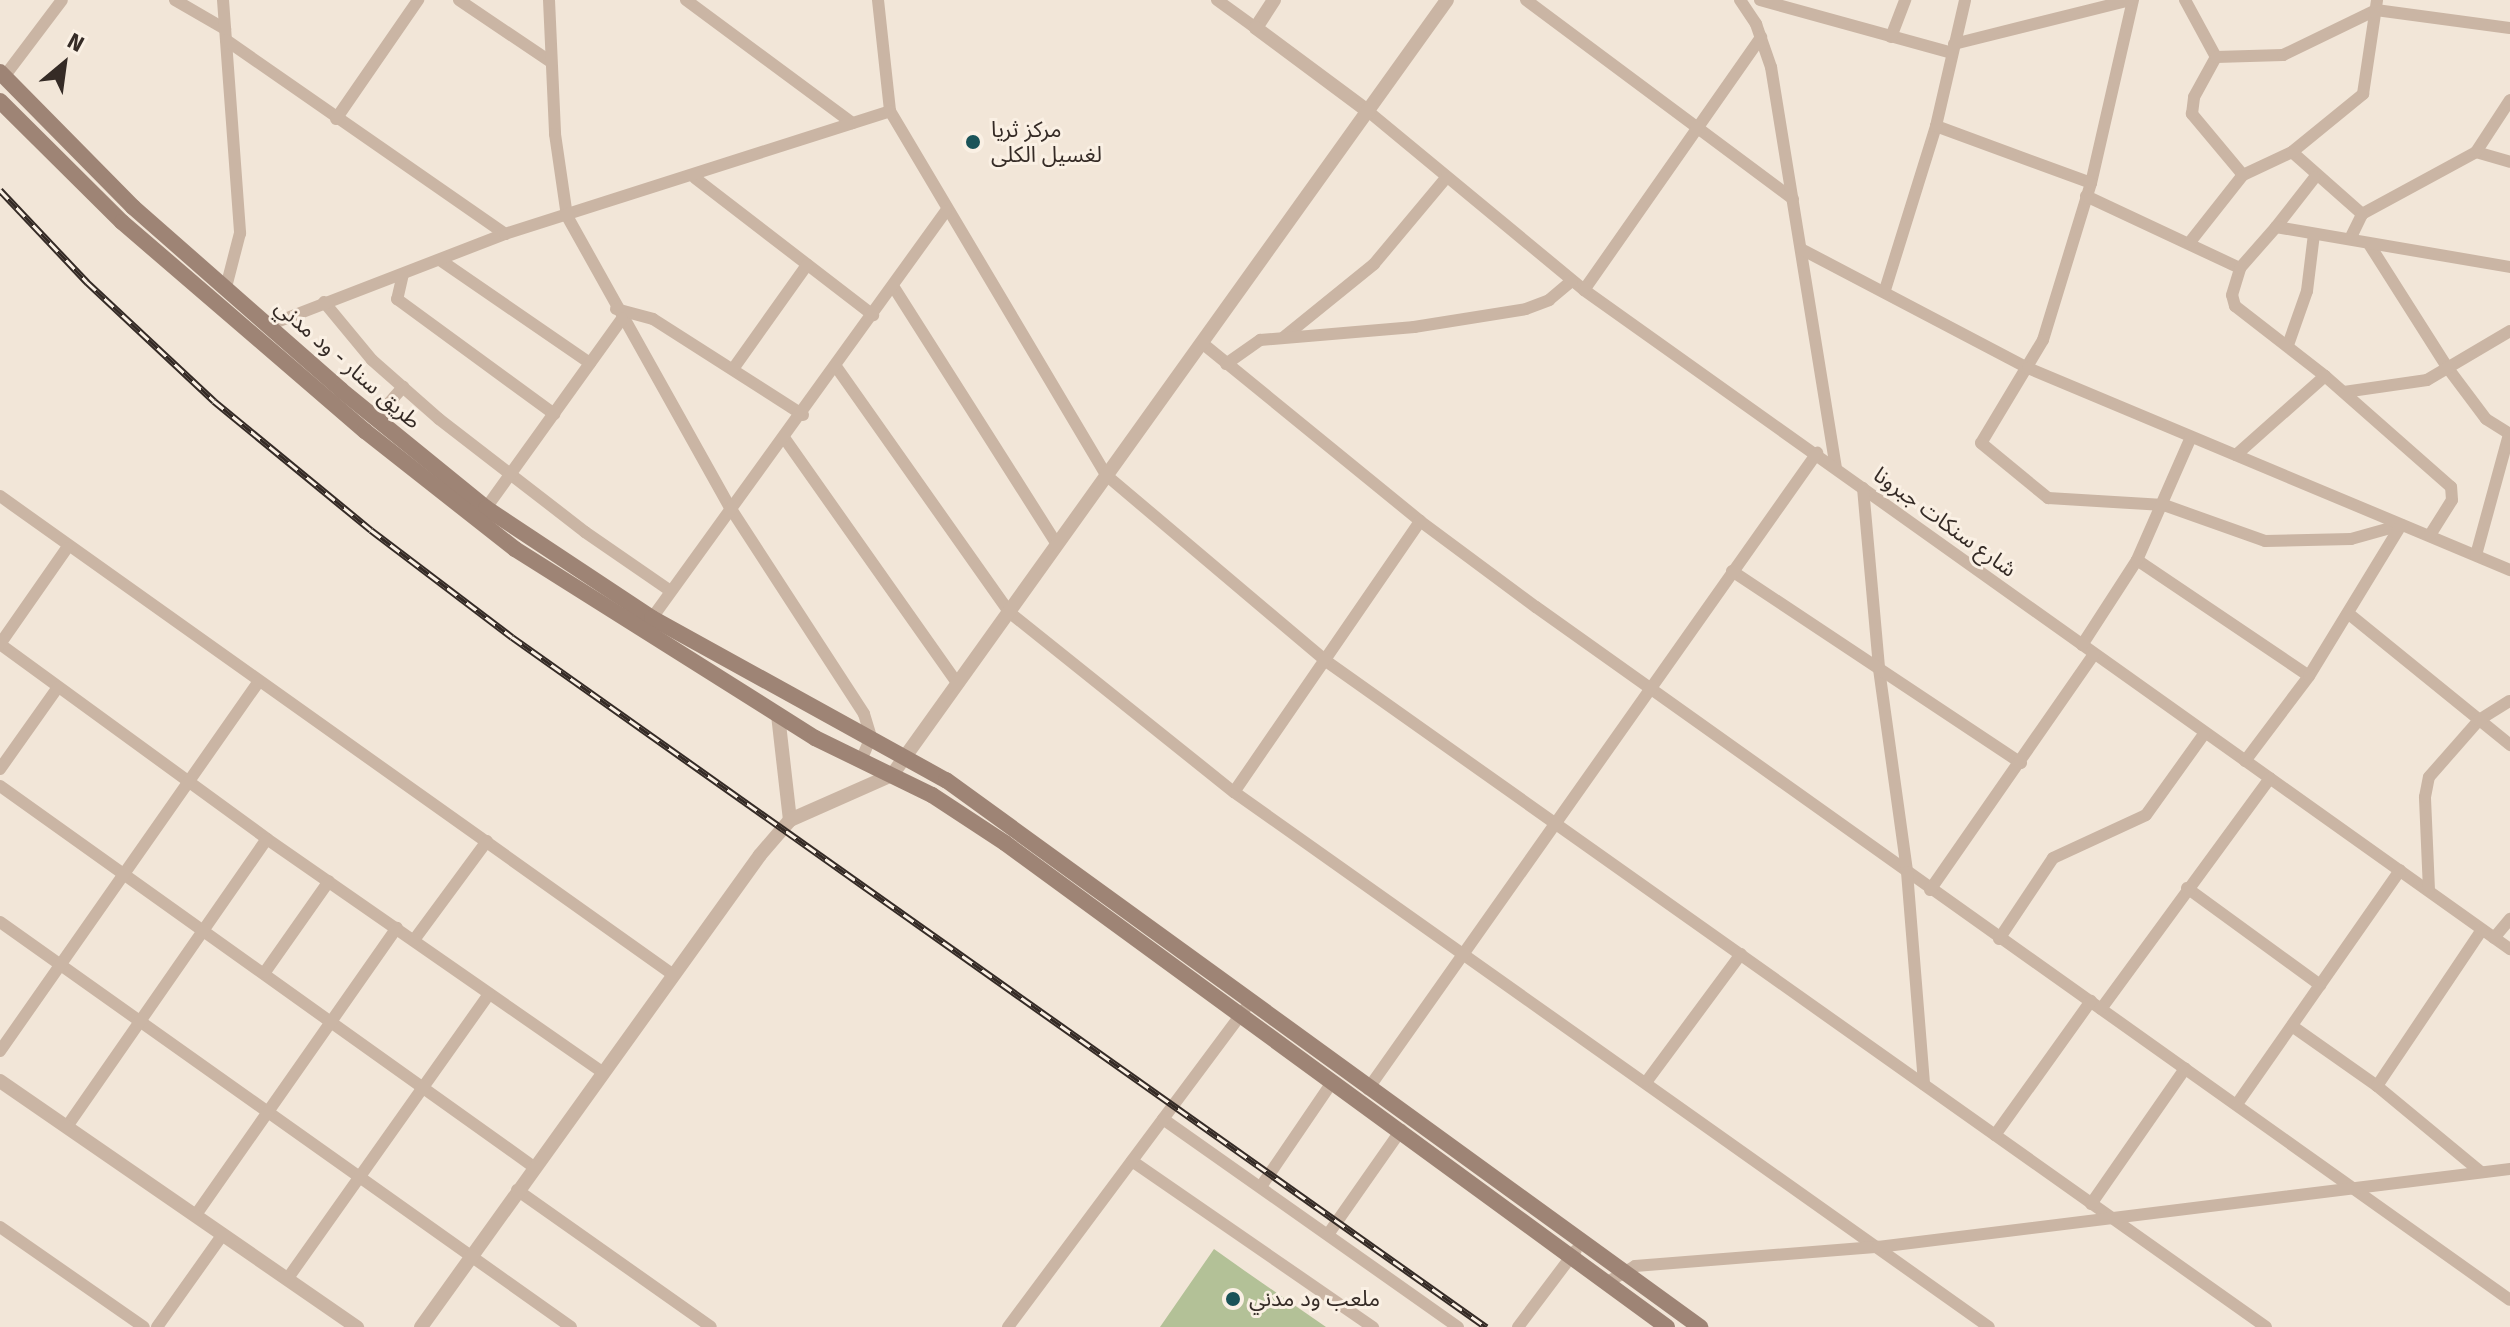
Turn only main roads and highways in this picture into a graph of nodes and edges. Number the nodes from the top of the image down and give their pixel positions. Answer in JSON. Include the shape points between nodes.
{"nodes":[{"id":1,"x":2,"y":74,"type":"edge"},
{"id":2,"x":0,"y":101,"type":"edge"},
{"id":3,"x":697,"y":653,"type":"junction"},
{"id":4,"x":1246,"y":1008,"type":"junction"},
{"id":5,"x":1667,"y":1327,"type":"edge"},
{"id":6,"x":1700,"y":1327,"type":"edge"}],
"edges":[{"from":1,"to":3,"type":"main road","name":"طريق سنار - ود مدني","via":[[133,207],[375,419],[486,508]]},
{"from":2,"to":3,"type":"main road","name":"طريق سنار - ود مدني","via":[[122,222],[365,431],[515,549]]},
{"from":3,"to":4,"type":"main road","via":[[778,715],[892,775],[1019,852]]},
{"from":3,"to":4,"type":"main road","via":[[906,755]]},
{"from":4,"to":5,"type":"main road","via":[[1333,1081]]},
{"from":4,"to":6,"type":"main road"}]}
